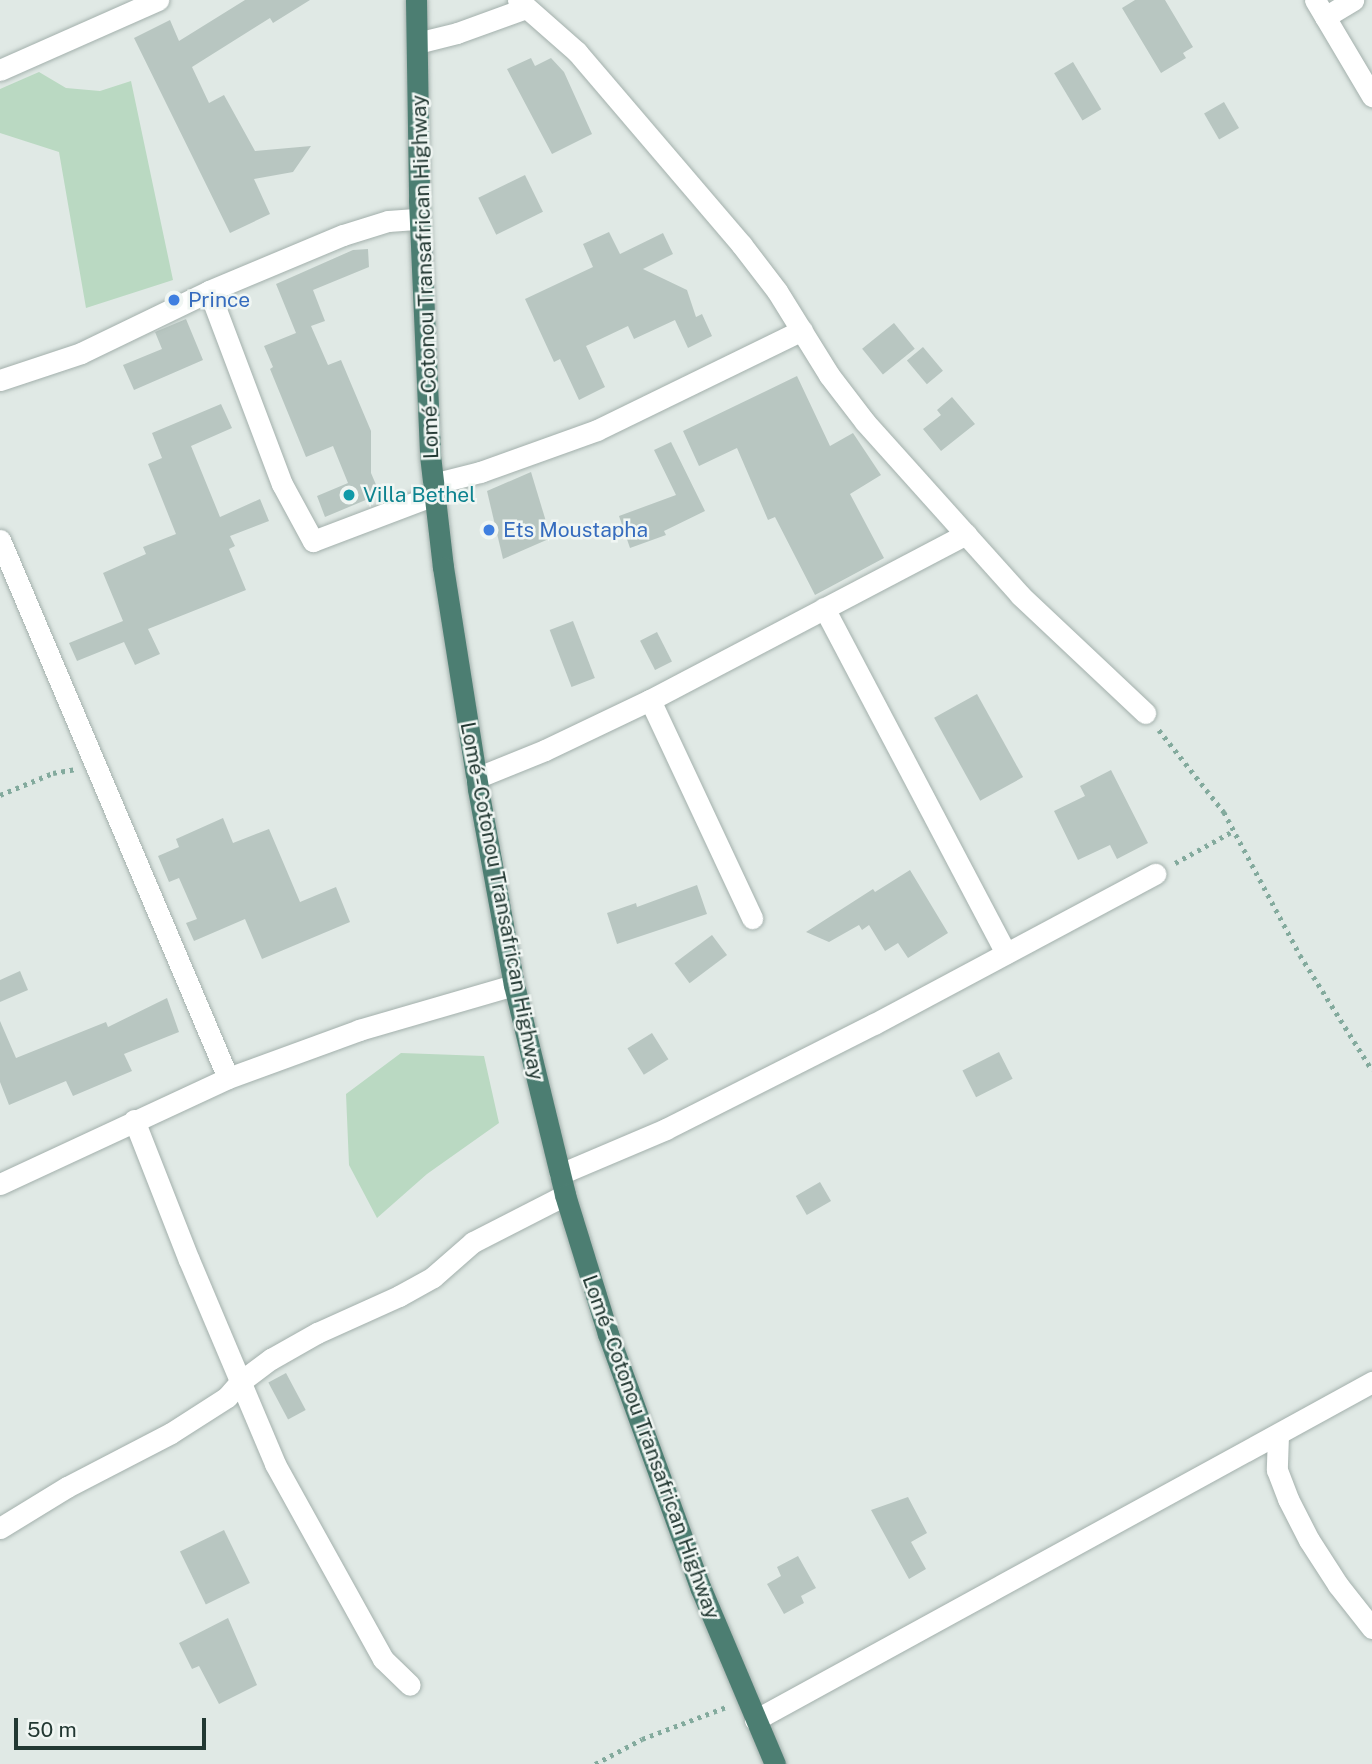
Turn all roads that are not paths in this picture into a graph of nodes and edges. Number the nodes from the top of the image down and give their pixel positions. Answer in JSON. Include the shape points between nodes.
{"nodes":[{"id":1,"x":158,"y":0,"type":"edge"},
{"id":2,"x":416,"y":0,"type":"edge"},
{"id":3,"x":1353,"y":0,"type":"edge"},
{"id":4,"x":522,"y":4,"type":"edge"},
{"id":5,"x":1320,"y":9,"type":"edge"},
{"id":6,"x":417,"y":43,"type":"junction"},
{"id":7,"x":0,"y":70,"type":"edge"},
{"id":8,"x":1372,"y":96,"type":"edge"},
{"id":9,"x":419,"y":219,"type":"junction"},
{"id":10,"x":209,"y":292,"type":"junction"},
{"id":11,"x":802,"y":330,"type":"junction"},
{"id":12,"x":0,"y":380,"type":"edge"},
{"id":13,"x":434,"y":490,"type":"junction"},
{"id":14,"x":966,"y":534,"type":"junction"},
{"id":15,"x":0,"y":540,"type":"edge"},
{"id":16,"x":824,"y":608,"type":"junction"},
{"id":17,"x":650,"y":700,"type":"junction"},
{"id":18,"x":1145,"y":713,"type":"road end"},
{"id":19,"x":476,"y":778,"type":"junction"},
{"id":20,"x":1155,"y":874,"type":"road end"},
{"id":21,"x":752,"y":918,"type":"dead end"},
{"id":22,"x":1006,"y":953,"type":"junction"},
{"id":23,"x":514,"y":985,"type":"junction"},
{"id":24,"x":228,"y":1078,"type":"junction"},
{"id":25,"x":134,"y":1121,"type":"junction"},
{"id":26,"x":560,"y":1174,"type":"junction"},
{"id":27,"x":0,"y":1184,"type":"edge"},
{"id":28,"x":565,"y":1195,"type":"junction"},
{"id":29,"x":240,"y":1382,"type":"junction"},
{"id":30,"x":1372,"y":1382,"type":"edge"},
{"id":31,"x":1278,"y":1435,"type":"junction"},
{"id":32,"x":0,"y":1528,"type":"edge"},
{"id":33,"x":1372,"y":1628,"type":"edge"},
{"id":34,"x":410,"y":1685,"type":"dead end"},
{"id":35,"x":755,"y":1720,"type":"junction"},
{"id":36,"x":775,"y":1764,"type":"edge"}],
"edges":[{"from":1,"to":7,"type":"street"},
{"from":2,"to":6,"type":"highway","name":"Lomé - Cotonou Transafrican Highway"},
{"from":3,"to":5,"type":"street"},
{"from":4,"to":6,"type":"street","via":[[457,33]]},
{"from":4,"to":11,"type":"street","via":[[563,36],[656,143],[741,244]]},
{"from":5,"to":8,"type":"street"},
{"from":6,"to":9,"type":"highway","name":"Lomé - Cotonou Transafrican Highway"},
{"from":9,"to":10,"type":"street","via":[[363,228]]},
{"from":9,"to":13,"type":"highway","name":"Lomé - Cotonou Transafrican Highway"},
{"from":10,"to":12,"type":"street","via":[[81,353]]},
{"from":10,"to":13,"type":"street","via":[[282,484],[313,541]]},
{"from":11,"to":13,"type":"street","via":[[597,430]]},
{"from":11,"to":14,"type":"street","via":[[865,422]]},
{"from":13,"to":19,"type":"highway","name":"Lomé - Cotonou Transafrican Highway"},
{"from":14,"to":16,"type":"street"},
{"from":14,"to":18,"type":"street","via":[[1020,595]]},
{"from":15,"to":24,"type":"street"},
{"from":16,"to":17,"type":"street"},
{"from":16,"to":22,"type":"street"},
{"from":17,"to":19,"type":"street"},
{"from":17,"to":21,"type":"street"},
{"from":19,"to":23,"type":"highway","name":"Lomé - Cotonou Transafrican Highway"},
{"from":20,"to":22,"type":"street"},
{"from":22,"to":26,"type":"street","via":[[666,1129]]},
{"from":23,"to":24,"type":"street","via":[[359,1030]]},
{"from":23,"to":26,"type":"highway","name":"Lomé - Cotonou Transafrican Highway"},
{"from":24,"to":25,"type":"street"},
{"from":25,"to":27,"type":"street"},
{"from":25,"to":29,"type":"street"},
{"from":26,"to":28,"type":"highway","name":"Lomé - Cotonou Transafrican Highway"},
{"from":28,"to":29,"type":"street","via":[[473,1242],[433,1277],[317,1333]]},
{"from":28,"to":35,"type":"highway","name":"Lomé - Cotonou Transafrican Highway","via":[[652,1460]]},
{"from":29,"to":32,"type":"street","via":[[227,1397],[171,1433]]},
{"from":29,"to":34,"type":"street","via":[[275,1464],[334,1575],[383,1659]]},
{"from":30,"to":31,"type":"street"},
{"from":31,"to":33,"type":"street","via":[[1277,1470],[1289,1499],[1331,1574]]},
{"from":31,"to":35,"type":"street"},
{"from":35,"to":36,"type":"highway","name":"Lomé - Cotonou Transafrican Highway"}]}
